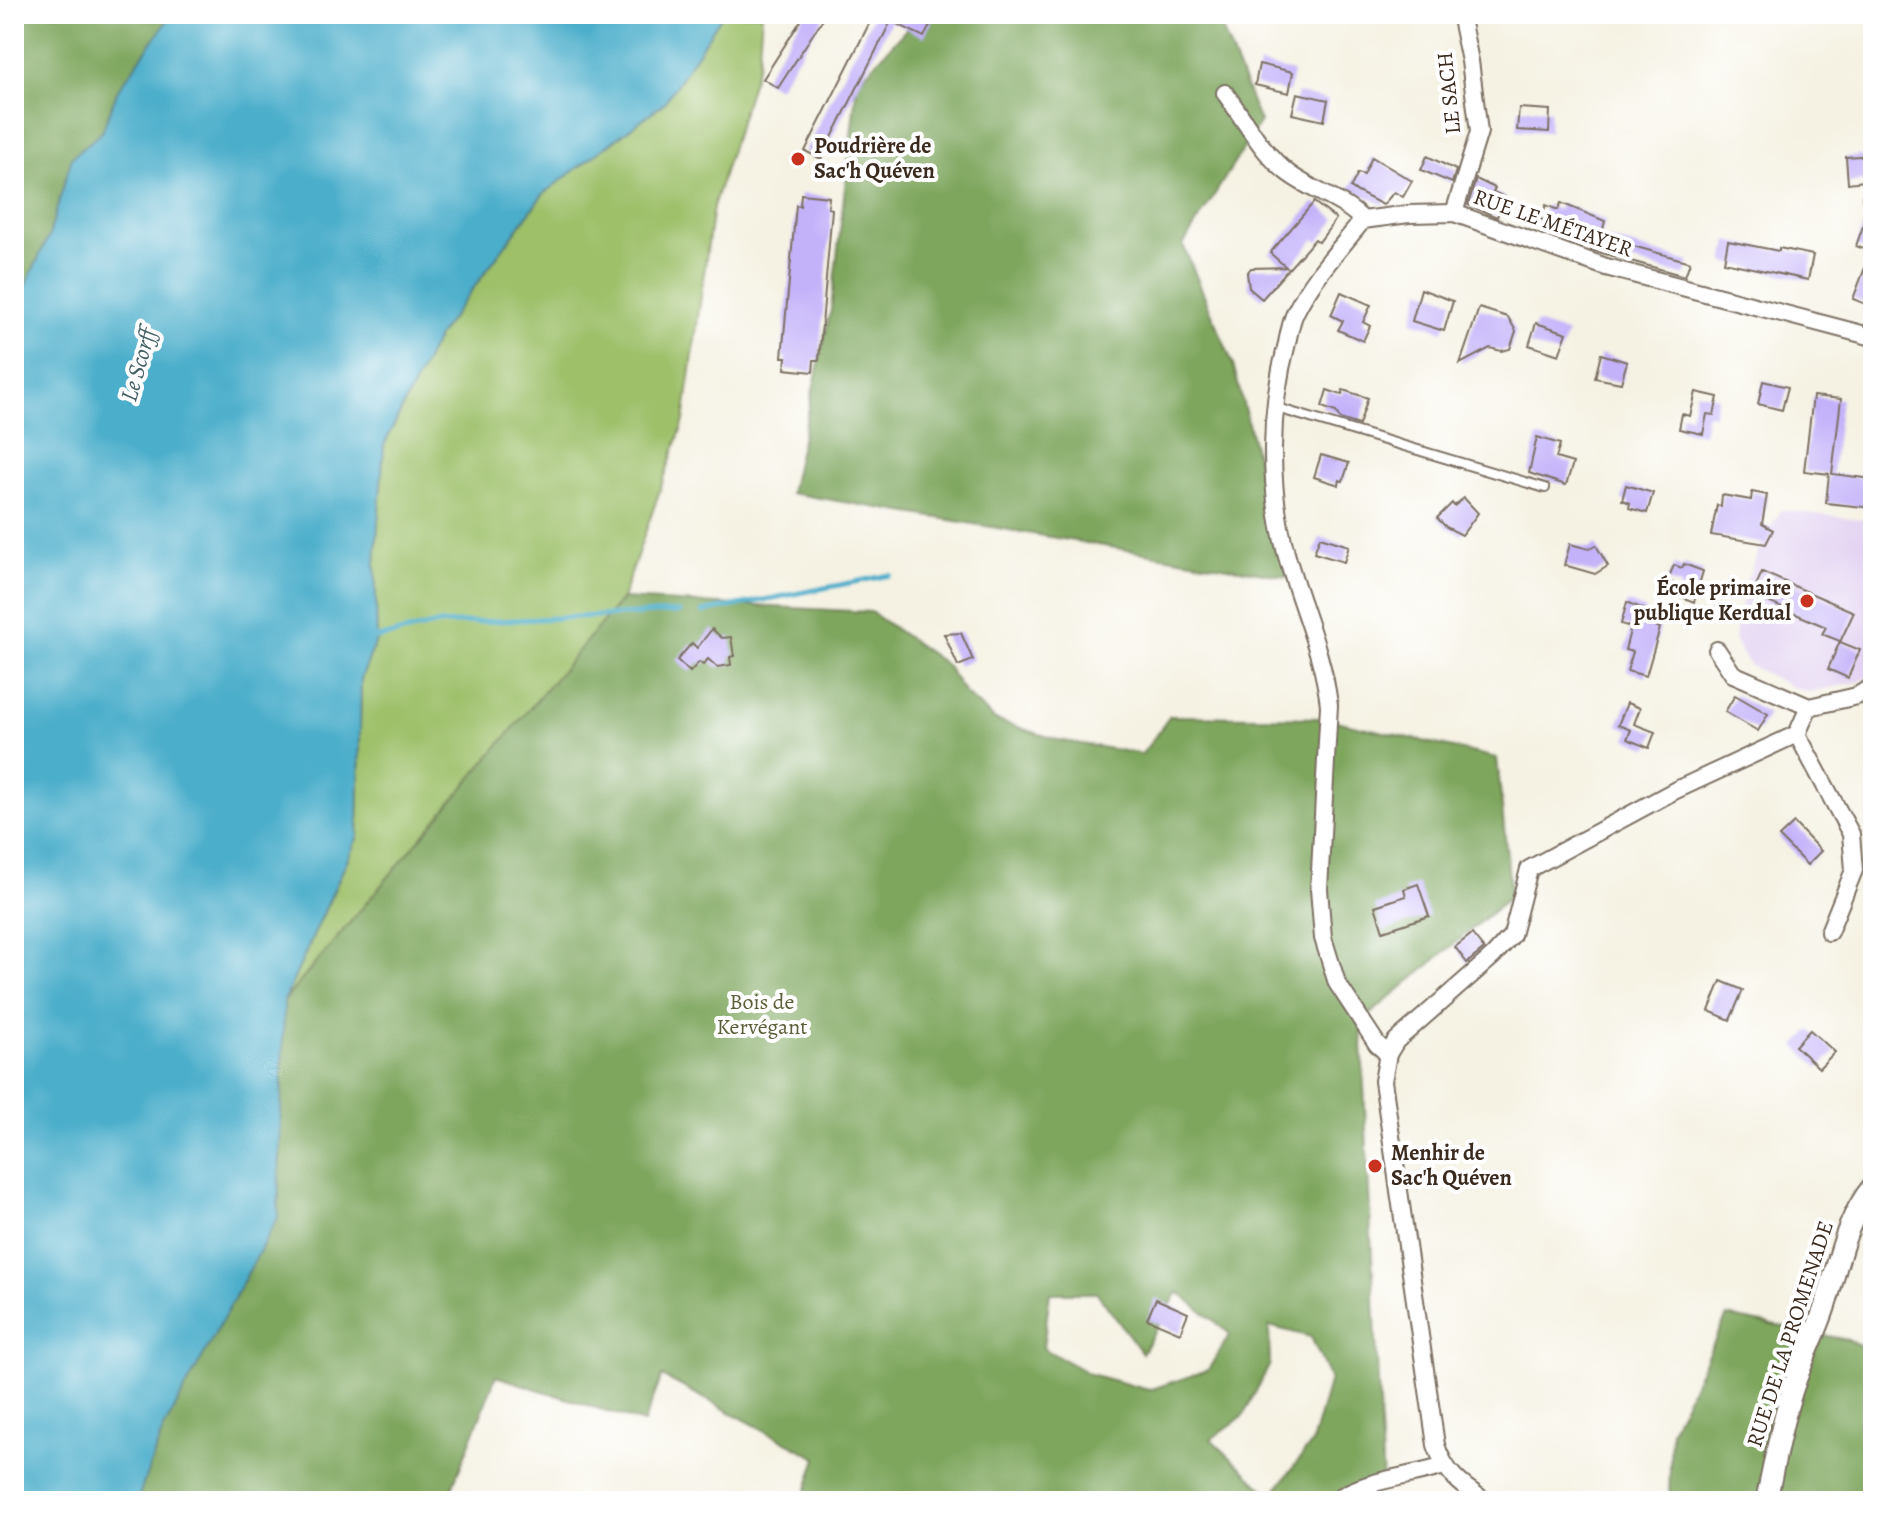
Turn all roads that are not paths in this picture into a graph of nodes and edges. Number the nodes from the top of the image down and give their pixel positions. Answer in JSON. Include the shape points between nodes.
{"nodes":[{"id":1,"x":1460,"y":14,"type":"edge"},
{"id":2,"x":1225,"y":93,"type":"dead end"},
{"id":3,"x":1454,"y":213,"type":"junction"},
{"id":4,"x":1363,"y":220,"type":"junction"},
{"id":5,"x":1873,"y":337,"type":"edge"},
{"id":6,"x":1277,"y":408,"type":"junction"},
{"id":7,"x":1545,"y":488,"type":"dead end"},
{"id":8,"x":1717,"y":650,"type":"dead end"},
{"id":9,"x":1873,"y":686,"type":"edge"},
{"id":10,"x":1809,"y":707,"type":"junction"},
{"id":11,"x":1797,"y":734,"type":"junction"},
{"id":12,"x":1829,"y":932,"type":"dead end"},
{"id":13,"x":1388,"y":1054,"type":"junction"},
{"id":14,"x":1873,"y":1186,"type":"edge"},
{"id":15,"x":1444,"y":1466,"type":"junction"},
{"id":16,"x":1334,"y":1501,"type":"edge"},
{"id":17,"x":1485,"y":1501,"type":"edge"},
{"id":18,"x":1766,"y":1501,"type":"edge"}],
"edges":[{"from":1,"to":3,"type":"street","name":"LE SACH","via":[[1479,132]]},
{"from":2,"to":4,"type":"street","via":[[1277,163]]},
{"from":3,"to":4,"type":"street","name":"RUE LE MÉTAYER"},
{"from":3,"to":5,"type":"street","name":"RUE LE MÉTAYER","via":[[1606,267]]},
{"from":4,"to":6,"type":"street","via":[[1315,279],[1294,316],[1278,379]]},
{"from":6,"to":7,"type":"lane"},
{"from":6,"to":13,"type":"street","via":[[1276,508],[1318,647],[1329,705],[1319,889],[1323,938],[1337,983]]},
{"from":8,"to":10,"type":"street","via":[[1733,674]]},
{"from":9,"to":10,"type":"street","via":[[1857,696]]},
{"from":10,"to":11,"type":"street"},
{"from":11,"to":12,"type":"street","via":[[1851,834],[1854,870]]},
{"from":11,"to":13,"type":"street","via":[[1674,791],[1529,869],[1512,935]]},
{"from":13,"to":15,"type":"street","via":[[1383,1081],[1436,1445]]},
{"from":14,"to":18,"type":"street","name":"RUE DE LA PROMENADE","via":[[1845,1232],[1826,1305],[1786,1410]]},
{"from":15,"to":16,"type":"street","via":[[1368,1484]]},
{"from":15,"to":17,"type":"street"}]}
